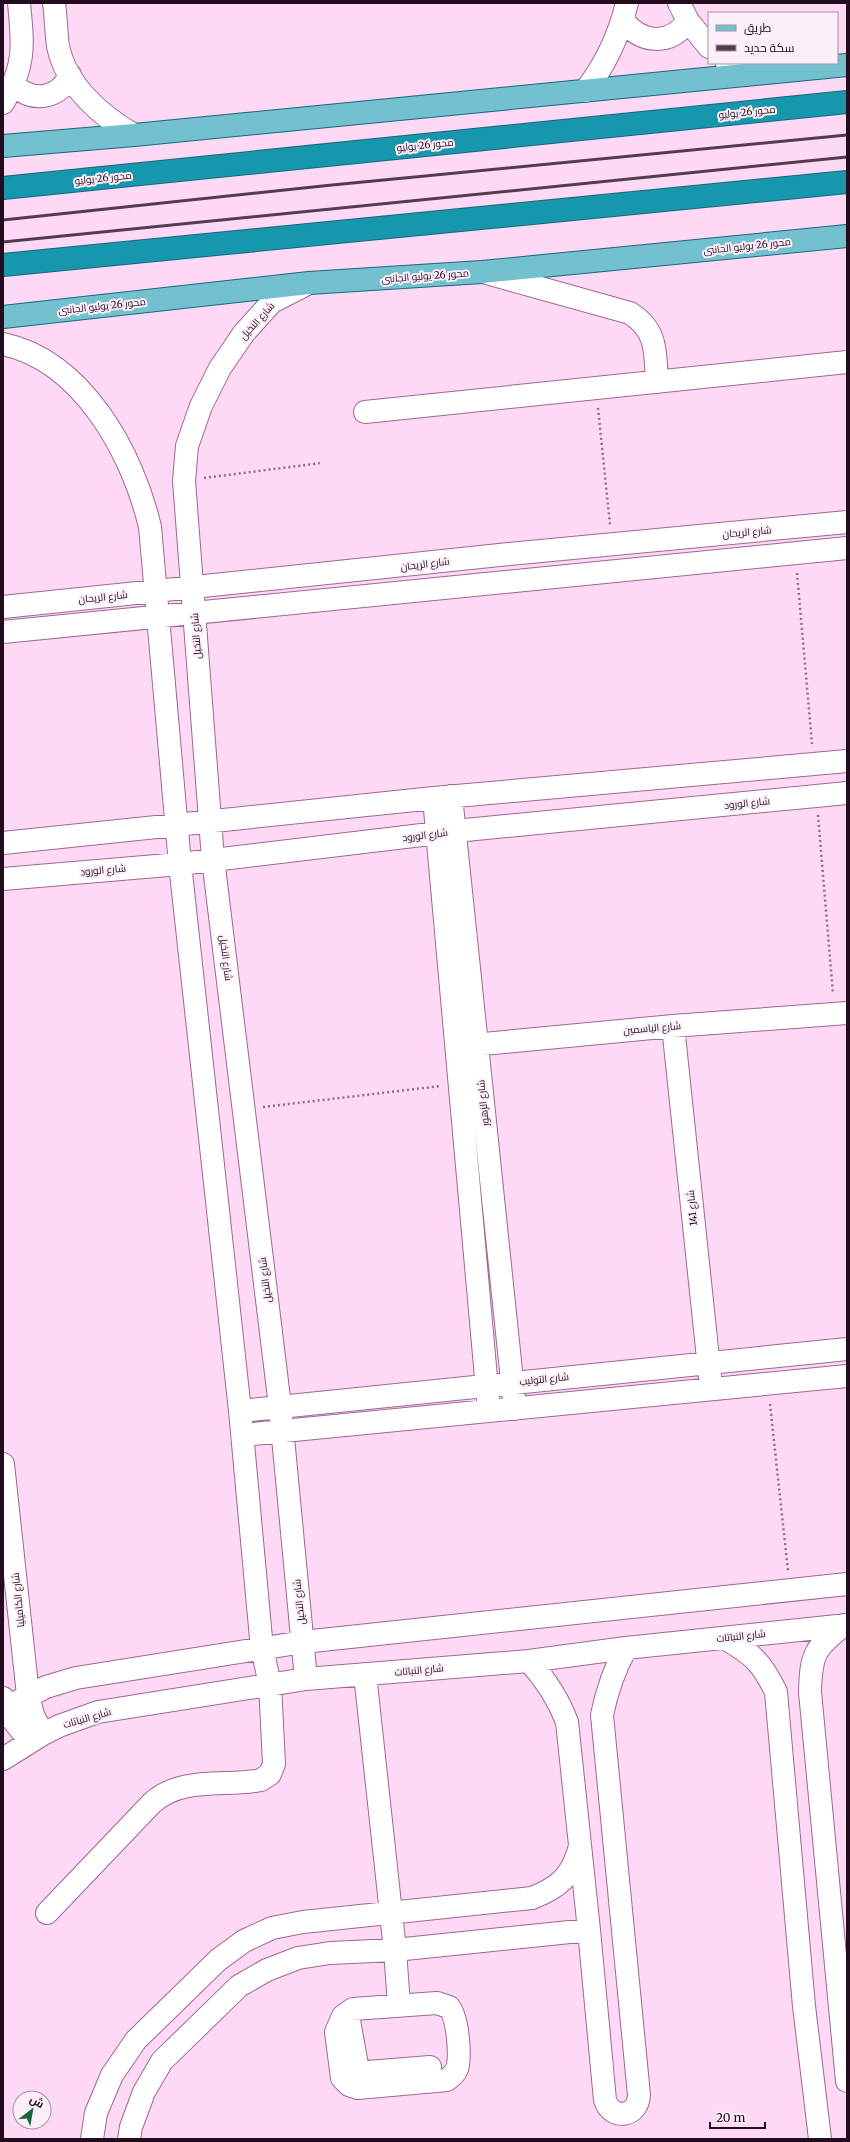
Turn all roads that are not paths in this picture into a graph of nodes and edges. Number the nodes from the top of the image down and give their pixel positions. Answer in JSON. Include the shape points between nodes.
{"nodes":[{"id":1,"x":19,"y":3,"type":"edge"},
{"id":2,"x":54,"y":3,"type":"edge"},
{"id":3,"x":625,"y":12,"type":"edge"},
{"id":4,"x":684,"y":12,"type":"edge"},
{"id":5,"x":708,"y":46,"type":"edge"},
{"id":6,"x":847,"y":65,"type":"edge"},
{"id":7,"x":736,"y":69,"type":"edge"},
{"id":8,"x":70,"y":75,"type":"junction"},
{"id":9,"x":585,"y":91,"type":"junction"},
{"id":10,"x":9,"y":94,"type":"edge"},
{"id":11,"x":847,"y":102,"type":"edge"},
{"id":12,"x":134,"y":135,"type":"junction"},
{"id":13,"x":3,"y":146,"type":"edge"},
{"id":14,"x":847,"y":182,"type":"edge"},
{"id":15,"x":3,"y":188,"type":"edge"},
{"id":16,"x":847,"y":236,"type":"edge"},
{"id":17,"x":3,"y":265,"type":"edge"},
{"id":18,"x":482,"y":272,"type":"junction"},
{"id":19,"x":309,"y":283,"type":"junction"},
{"id":20,"x":3,"y":317,"type":"edge"},
{"id":21,"x":3,"y":344,"type":"edge"},
{"id":22,"x":847,"y":362,"type":"edge"},
{"id":23,"x":657,"y":382,"type":"junction"},
{"id":24,"x":365,"y":412,"type":"dead end"},
{"id":25,"x":847,"y":522,"type":"edge"},
{"id":26,"x":847,"y":548,"type":"edge"},
{"id":27,"x":192,"y":587,"type":"junction"},
{"id":28,"x":156,"y":592,"type":"junction"},
{"id":29,"x":3,"y":607,"type":"edge"},
{"id":30,"x":194,"y":613,"type":"junction"},
{"id":31,"x":159,"y":617,"type":"junction"},
{"id":32,"x":3,"y":632,"type":"edge"},
{"id":33,"x":847,"y":761,"type":"edge"},
{"id":34,"x":813,"y":764,"type":"junction"},
{"id":35,"x":847,"y":793,"type":"edge"},
{"id":36,"x":816,"y":796,"type":"junction"},
{"id":37,"x":442,"y":797,"type":"junction"},
{"id":38,"x":210,"y":821,"type":"junction"},
{"id":39,"x":178,"y":826,"type":"junction"},
{"id":40,"x":446,"y":832,"type":"junction"},
{"id":41,"x":3,"y":843,"type":"edge"},
{"id":42,"x":213,"y":859,"type":"junction"},
{"id":43,"x":180,"y":864,"type":"junction"},
{"id":44,"x":3,"y":879,"type":"edge"},
{"id":45,"x":841,"y":1013,"type":"edge"},
{"id":46,"x":673,"y":1026,"type":"junction"},
{"id":47,"x":467,"y":1045,"type":"junction"},
{"id":48,"x":847,"y":1349,"type":"edge"},
{"id":49,"x":709,"y":1363,"type":"junction"},
{"id":50,"x":847,"y":1376,"type":"edge"},
{"id":51,"x":512,"y":1383,"type":"junction"},
{"id":52,"x":487,"y":1385,"type":"junction"},
{"id":53,"x":711,"y":1390,"type":"junction"},
{"id":54,"x":280,"y":1406,"type":"junction"},
{"id":55,"x":515,"y":1409,"type":"junction"},
{"id":56,"x":240,"y":1410,"type":"junction"},
{"id":57,"x":490,"y":1411,"type":"junction"},
{"id":58,"x":282,"y":1431,"type":"junction"},
{"id":59,"x":243,"y":1435,"type":"junction"},
{"id":60,"x":3,"y":1464,"type":"edge"},
{"id":61,"x":847,"y":1584,"type":"edge"},
{"id":62,"x":845,"y":1625,"type":"edge"},
{"id":63,"x":724,"y":1638,"type":"junction"},
{"id":64,"x":304,"y":1642,"type":"junction"},
{"id":65,"x":626,"y":1648,"type":"junction"},
{"id":66,"x":262,"y":1649,"type":"junction"},
{"id":67,"x":529,"y":1661,"type":"junction"},
{"id":68,"x":365,"y":1674,"type":"junction"},
{"id":69,"x":306,"y":1679,"type":"junction"},
{"id":70,"x":270,"y":1684,"type":"junction"},
{"id":71,"x":28,"y":1695,"type":"junction"},
{"id":72,"x":4,"y":1705,"type":"edge"},
{"id":73,"x":36,"y":1737,"type":"junction"},
{"id":74,"x":3,"y":1759,"type":"edge"},
{"id":75,"x":581,"y":1845,"type":"junction"},
{"id":76,"x":47,"y":1913,"type":"dead end"},
{"id":77,"x":390,"y":1913,"type":"junction"},
{"id":78,"x":589,"y":1930,"type":"junction"},
{"id":79,"x":395,"y":1950,"type":"junction"},
{"id":80,"x":398,"y":2005,"type":"junction"},
{"id":81,"x":847,"y":2081,"type":"edge"},
{"id":82,"x":92,"y":2139,"type":"edge"},
{"id":83,"x":129,"y":2139,"type":"edge"},
{"id":84,"x":820,"y":2139,"type":"edge"}],
"edges":[{"from":1,"to":10,"type":"street","via":[[23,44],[20,64]]},
{"from":2,"to":8,"type":"street","via":[[58,47]]},
{"from":3,"to":4,"type":"street","via":[[628,27],[643,37],[660,39],[676,34]]},
{"from":3,"to":9,"type":"street","via":[[608,57]]},
{"from":4,"to":5,"type":"street"},
{"from":6,"to":7,"type":"main road"},
{"from":7,"to":9,"type":"main road"},
{"from":8,"to":10,"type":"street","via":[[61,89],[45,96]]},
{"from":8,"to":12,"type":"street","via":[[104,116]]},
{"from":9,"to":12,"type":"main road"},
{"from":11,"to":15,"type":"highway","name":"محور 26 يوليو"},
{"from":12,"to":13,"type":"main road"},
{"from":14,"to":17,"type":"highway"},
{"from":16,"to":18,"type":"main road","name":"محور 26 يوليو الجانبى"},
{"from":18,"to":19,"type":"main road","name":"محور 26 يوليو الجانبى"},
{"from":18,"to":23,"type":"street","via":[[630,313],[646,325],[652,338]]},
{"from":19,"to":20,"type":"main road","name":"محور 26 يوليو الجانبى"},
{"from":19,"to":27,"type":"street","name":"شارع النخيل","via":[[272,302],[244,333],[220,368],[201,406],[187,446],[184,481]]},
{"from":21,"to":28,"type":"street","via":[[41,358],[59,372],[94,408],[110,429],[124,452],[144,501],[150,527]]},
{"from":22,"to":23,"type":"street"},
{"from":23,"to":24,"type":"street"},
{"from":25,"to":27,"type":"street","name":"شارع الريحان"},
{"from":26,"to":30,"type":"street"},
{"from":27,"to":28,"type":"street","name":"شارع الريحان"},
{"from":27,"to":30,"type":"street","name":"شارع النخيل"},
{"from":28,"to":29,"type":"street","name":"شارع الريحان"},
{"from":28,"to":31,"type":"street"},
{"from":30,"to":31,"type":"street"},
{"from":30,"to":38,"type":"street","name":"شارع النخيل"},
{"from":31,"to":32,"type":"street"},
{"from":31,"to":39,"type":"street"},
{"from":33,"to":34,"type":"street"},
{"from":34,"to":36,"type":"street"},
{"from":34,"to":37,"type":"street"},
{"from":35,"to":36,"type":"street","name":"شارع الورود"},
{"from":36,"to":40,"type":"street","name":"شارع الورود"},
{"from":37,"to":38,"type":"street"},
{"from":37,"to":40,"type":"street","name":"شارع الزهور"},
{"from":38,"to":39,"type":"street"},
{"from":38,"to":42,"type":"street","name":"شارع النخيل"},
{"from":39,"to":41,"type":"street"},
{"from":39,"to":43,"type":"street"},
{"from":40,"to":42,"type":"street","name":"شارع الورود"},
{"from":40,"to":47,"type":"street","name":"شارع الزهور"},
{"from":42,"to":43,"type":"street","name":"شارع الورود"},
{"from":42,"to":54,"type":"street","name":"شارع النخيل"},
{"from":43,"to":44,"type":"street","name":"شارع الورود"},
{"from":43,"to":56,"type":"street"},
{"from":45,"to":46,"type":"street","name":"شارع الياسمين"},
{"from":46,"to":47,"type":"street","name":"شارع الياسمين"},
{"from":46,"to":49,"type":"street","name":"شارع 141"},
{"from":47,"to":51,"type":"street","name":"شارع الزهور"},
{"from":47,"to":52,"type":"street","name":"شارع الزهور","via":[[460,1084]]},
{"from":48,"to":49,"type":"street","name":"شارع التوليب"},
{"from":49,"to":51,"type":"street","name":"شارع التوليب"},
{"from":49,"to":53,"type":"street","name":"شارع 141"},
{"from":50,"to":53,"type":"street"},
{"from":51,"to":52,"type":"street","name":"شارع التوليب"},
{"from":51,"to":55,"type":"street","name":"شارع الزهور"},
{"from":52,"to":54,"type":"street","name":"شارع التوليب"},
{"from":52,"to":57,"type":"street","name":"شارع الزهور"},
{"from":53,"to":55,"type":"street"},
{"from":54,"to":56,"type":"street","name":"شارع التوليب"},
{"from":54,"to":58,"type":"street","name":"شارع النخيل"},
{"from":55,"to":57,"type":"street"},
{"from":56,"to":59,"type":"street"},
{"from":57,"to":58,"type":"street"},
{"from":58,"to":59,"type":"street"},
{"from":58,"to":64,"type":"street","name":"شارع النخيل"},
{"from":59,"to":66,"type":"street"},
{"from":60,"to":71,"type":"street","name":"شارع الكاميليا"},
{"from":61,"to":64,"type":"street"},
{"from":62,"to":63,"type":"street","name":"شارع النباتات"},
{"from":62,"to":81,"type":"street","via":[[822,1641],[810,1665],[810,1692]]},
{"from":63,"to":65,"type":"street","name":"شارع النباتات"},
{"from":63,"to":84,"type":"street","via":[[746,1650],[765,1669],[776,1692],[804,2006]]},
{"from":64,"to":66,"type":"street"},
{"from":64,"to":69,"type":"street","name":"شارع النخيل"},
{"from":65,"to":67,"type":"street","name":"شارع النباتات"},
{"from":65,"to":78,"type":"street","via":[[614,1669],[606,1692],[602,1716],[639,2095],[636,2107],[627,2114],[616,2114],[607,2106],[605,2100]]},
{"from":66,"to":70,"type":"street"},
{"from":66,"to":71,"type":"street","via":[[76,1678]]},
{"from":67,"to":68,"type":"street","name":"شارع النباتات"},
{"from":67,"to":75,"type":"street","via":[[558,1699],[567,1722]]},
{"from":68,"to":69,"type":"street","name":"شارع النباتات"},
{"from":68,"to":77,"type":"street"},
{"from":69,"to":70,"type":"street","name":"شارع النباتات"},
{"from":70,"to":73,"type":"street","name":"شارع النباتات","via":[[98,1712]]},
{"from":70,"to":76,"type":"street","via":[[274,1764],[270,1774],[256,1781],[183,1786],[166,1792]]},
{"from":71,"to":72,"type":"street"},
{"from":71,"to":73,"type":"street","name":"شارع الكاميليا"},
{"from":72,"to":73,"type":"street","via":[[12,1719]]},
{"from":73,"to":74,"type":"street","name":"شارع النباتات"},
{"from":75,"to":77,"type":"street","via":[[575,1863],[565,1879],[550,1891],[532,1898]]},
{"from":75,"to":78,"type":"street"},
{"from":77,"to":79,"type":"street"},
{"from":77,"to":82,"type":"street","via":[[303,1922],[272,1928],[244,1941],[218,1960],[136,2040],[112,2075],[96,2113]]},
{"from":78,"to":79,"type":"street"},
{"from":79,"to":80,"type":"street"},
{"from":79,"to":83,"type":"street","via":[[330,1953],[298,1958],[267,1970],[239,1986],[162,2060],[144,2092]]},
{"from":80,"to":80,"type":"street","via":[[437,2003],[450,2007],[456,2019],[458,2065],[363,2071],[356,2065],[348,2012],[353,2009]]}]}
